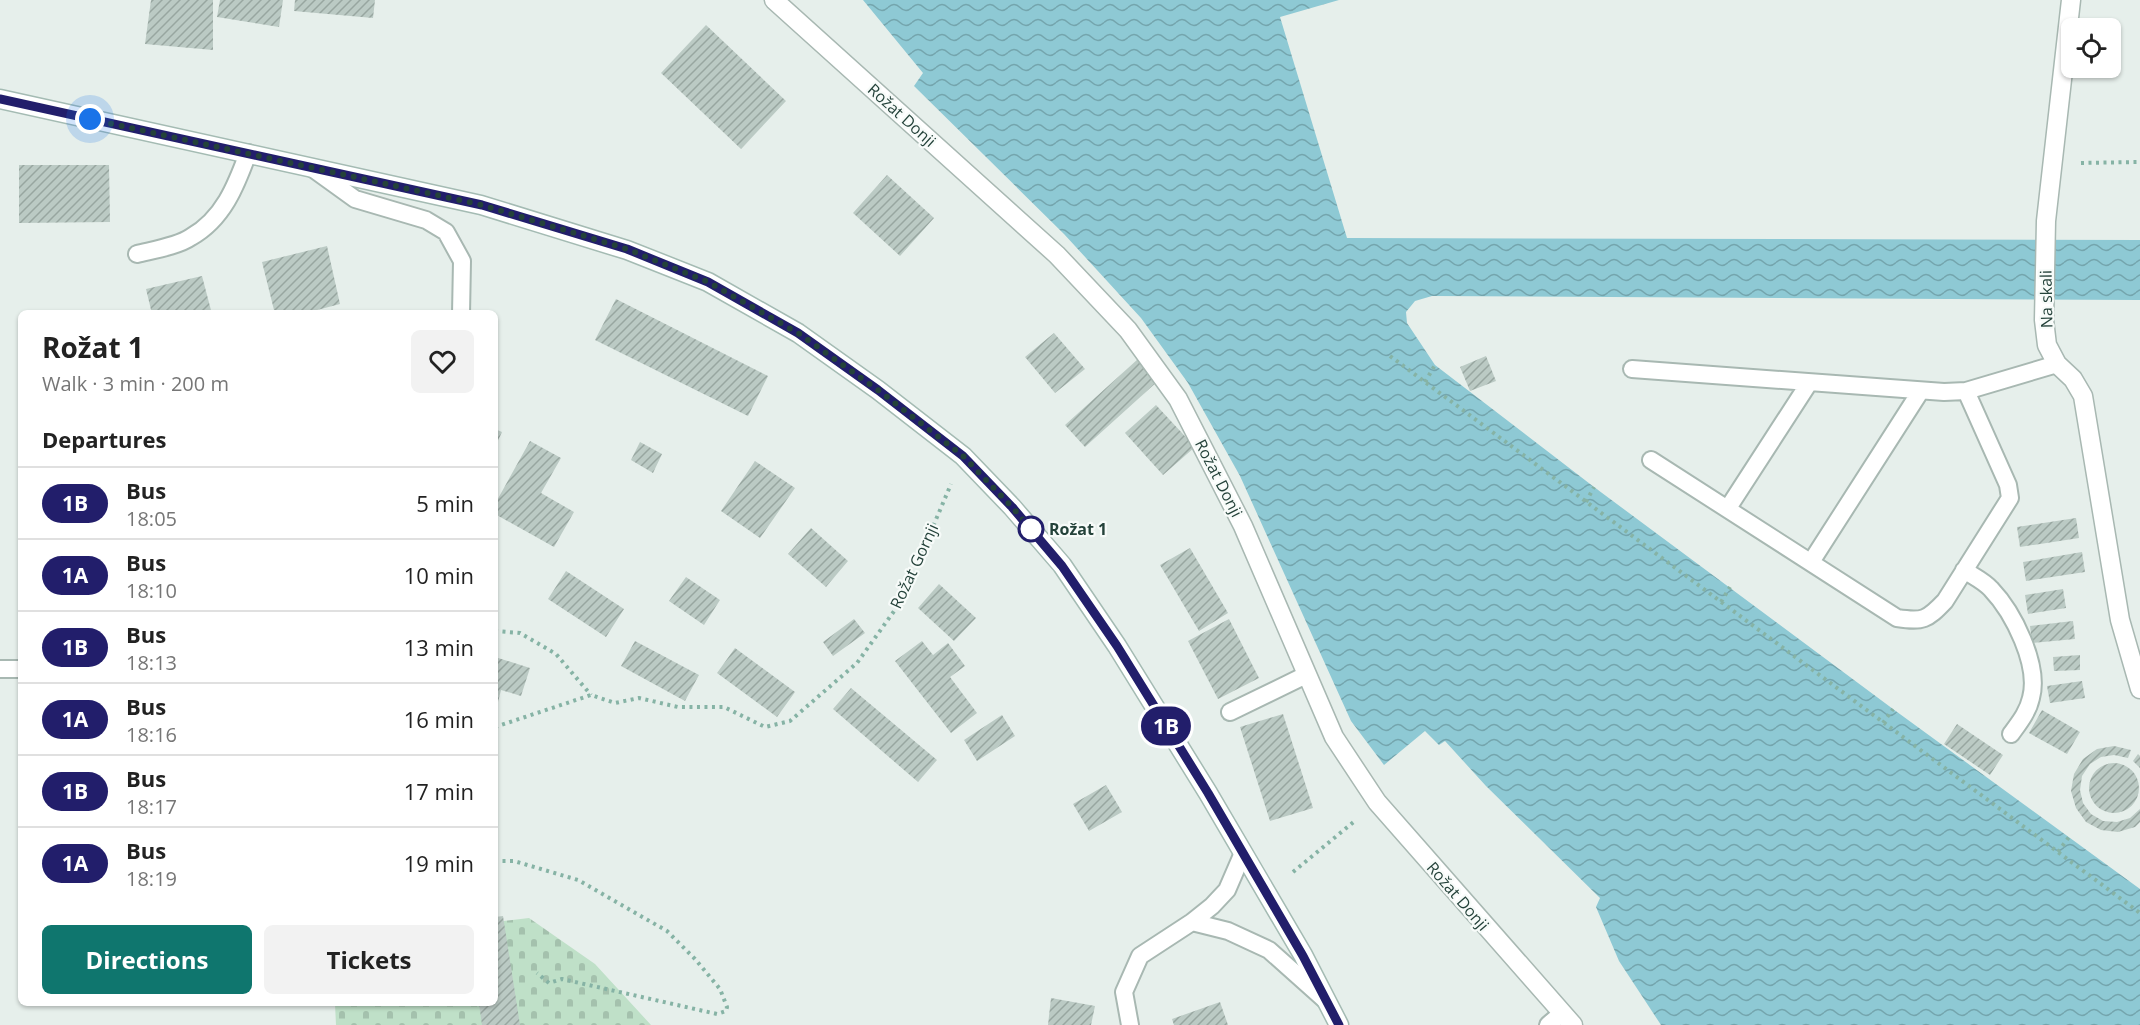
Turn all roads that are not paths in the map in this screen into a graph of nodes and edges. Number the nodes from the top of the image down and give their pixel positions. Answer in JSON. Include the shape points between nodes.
{"nodes":[{"id":1,"x":774,"y":0,"type":"edge"},
{"id":2,"x":2071,"y":0,"type":"edge"},
{"id":3,"x":0,"y":99,"type":"edge"},
{"id":4,"x":248,"y":153,"type":"junction"},
{"id":5,"x":311,"y":168,"type":"junction"},
{"id":6,"x":137,"y":254,"type":"dead end"},
{"id":7,"x":461,"y":310,"type":"edge"},
{"id":8,"x":2057,"y":364,"type":"junction"},
{"id":9,"x":1632,"y":369,"type":"dead end"},
{"id":10,"x":1809,"y":383,"type":"junction"},
{"id":11,"x":1966,"y":391,"type":"junction"},
{"id":12,"x":1920,"y":392,"type":"junction"},
{"id":13,"x":1651,"y":460,"type":"dead end"},
{"id":14,"x":1728,"y":508,"type":"junction"},
{"id":15,"x":1811,"y":562,"type":"junction"},
{"id":16,"x":1964,"y":570,"type":"junction"},
{"id":17,"x":0,"y":669,"type":"edge"},
{"id":18,"x":18,"y":669,"type":"edge"},
{"id":19,"x":1306,"y":675,"type":"junction"},
{"id":20,"x":2140,"y":689,"type":"edge"},
{"id":21,"x":1230,"y":712,"type":"dead end"},
{"id":22,"x":2011,"y":734,"type":"dead end"},
{"id":23,"x":1243,"y":853,"type":"junction"},
{"id":24,"x":1192,"y":922,"type":"junction"},
{"id":25,"x":1327,"y":1002,"type":"junction"},
{"id":26,"x":1561,"y":1021,"type":"edge"},
{"id":27,"x":1130,"y":1025,"type":"edge"},
{"id":28,"x":1339,"y":1025,"type":"edge"}],
"edges":[{"from":1,"to":19,"type":"street","name":"Rožat Donji","via":[[1057,255],[1128,330],[1178,399],[1243,526]]},
{"from":2,"to":8,"type":"street","name":"Na skali","via":[[2046,221],[2044,320],[2047,345]]},
{"from":3,"to":4,"type":"street"},
{"from":4,"to":5,"type":"street"},
{"from":4,"to":6,"type":"lane","via":[[219,216],[190,238]]},
{"from":5,"to":7,"type":"lane","via":[[354,199],[426,220],[446,232],[462,261]]},
{"from":5,"to":23,"type":"street","via":[[482,205],[627,249],[708,282],[798,333],[878,390],[963,456],[1062,566],[1117,646]]},
{"from":8,"to":11,"type":"lane"},
{"from":8,"to":20,"type":"street","name":"Na skali","via":[[2083,396],[2120,620]]},
{"from":9,"to":10,"type":"lane"},
{"from":10,"to":12,"type":"lane"},
{"from":10,"to":14,"type":"lane"},
{"from":11,"to":12,"type":"lane"},
{"from":11,"to":16,"type":"lane","via":[[2008,485],[2010,498]]},
{"from":12,"to":15,"type":"lane"},
{"from":13,"to":14,"type":"lane"},
{"from":14,"to":15,"type":"lane"},
{"from":15,"to":16,"type":"lane","via":[[1897,618],[1914,621],[1931,616]]},
{"from":16,"to":22,"type":"lane","via":[[1990,588],[2010,614],[2032,673],[2028,710]]},
{"from":17,"to":18,"type":"lane"},
{"from":19,"to":21,"type":"lane"},
{"from":19,"to":26,"type":"street","name":"Rožat Donji","via":[[1334,736],[1377,802]]},
{"from":23,"to":24,"type":"lane","via":[[1227,890]]},
{"from":23,"to":25,"type":"street"},
{"from":24,"to":25,"type":"lane","via":[[1228,931],[1269,950]]},
{"from":24,"to":27,"type":"lane","via":[[1140,956],[1124,992]]},
{"from":25,"to":28,"type":"street"}]}
